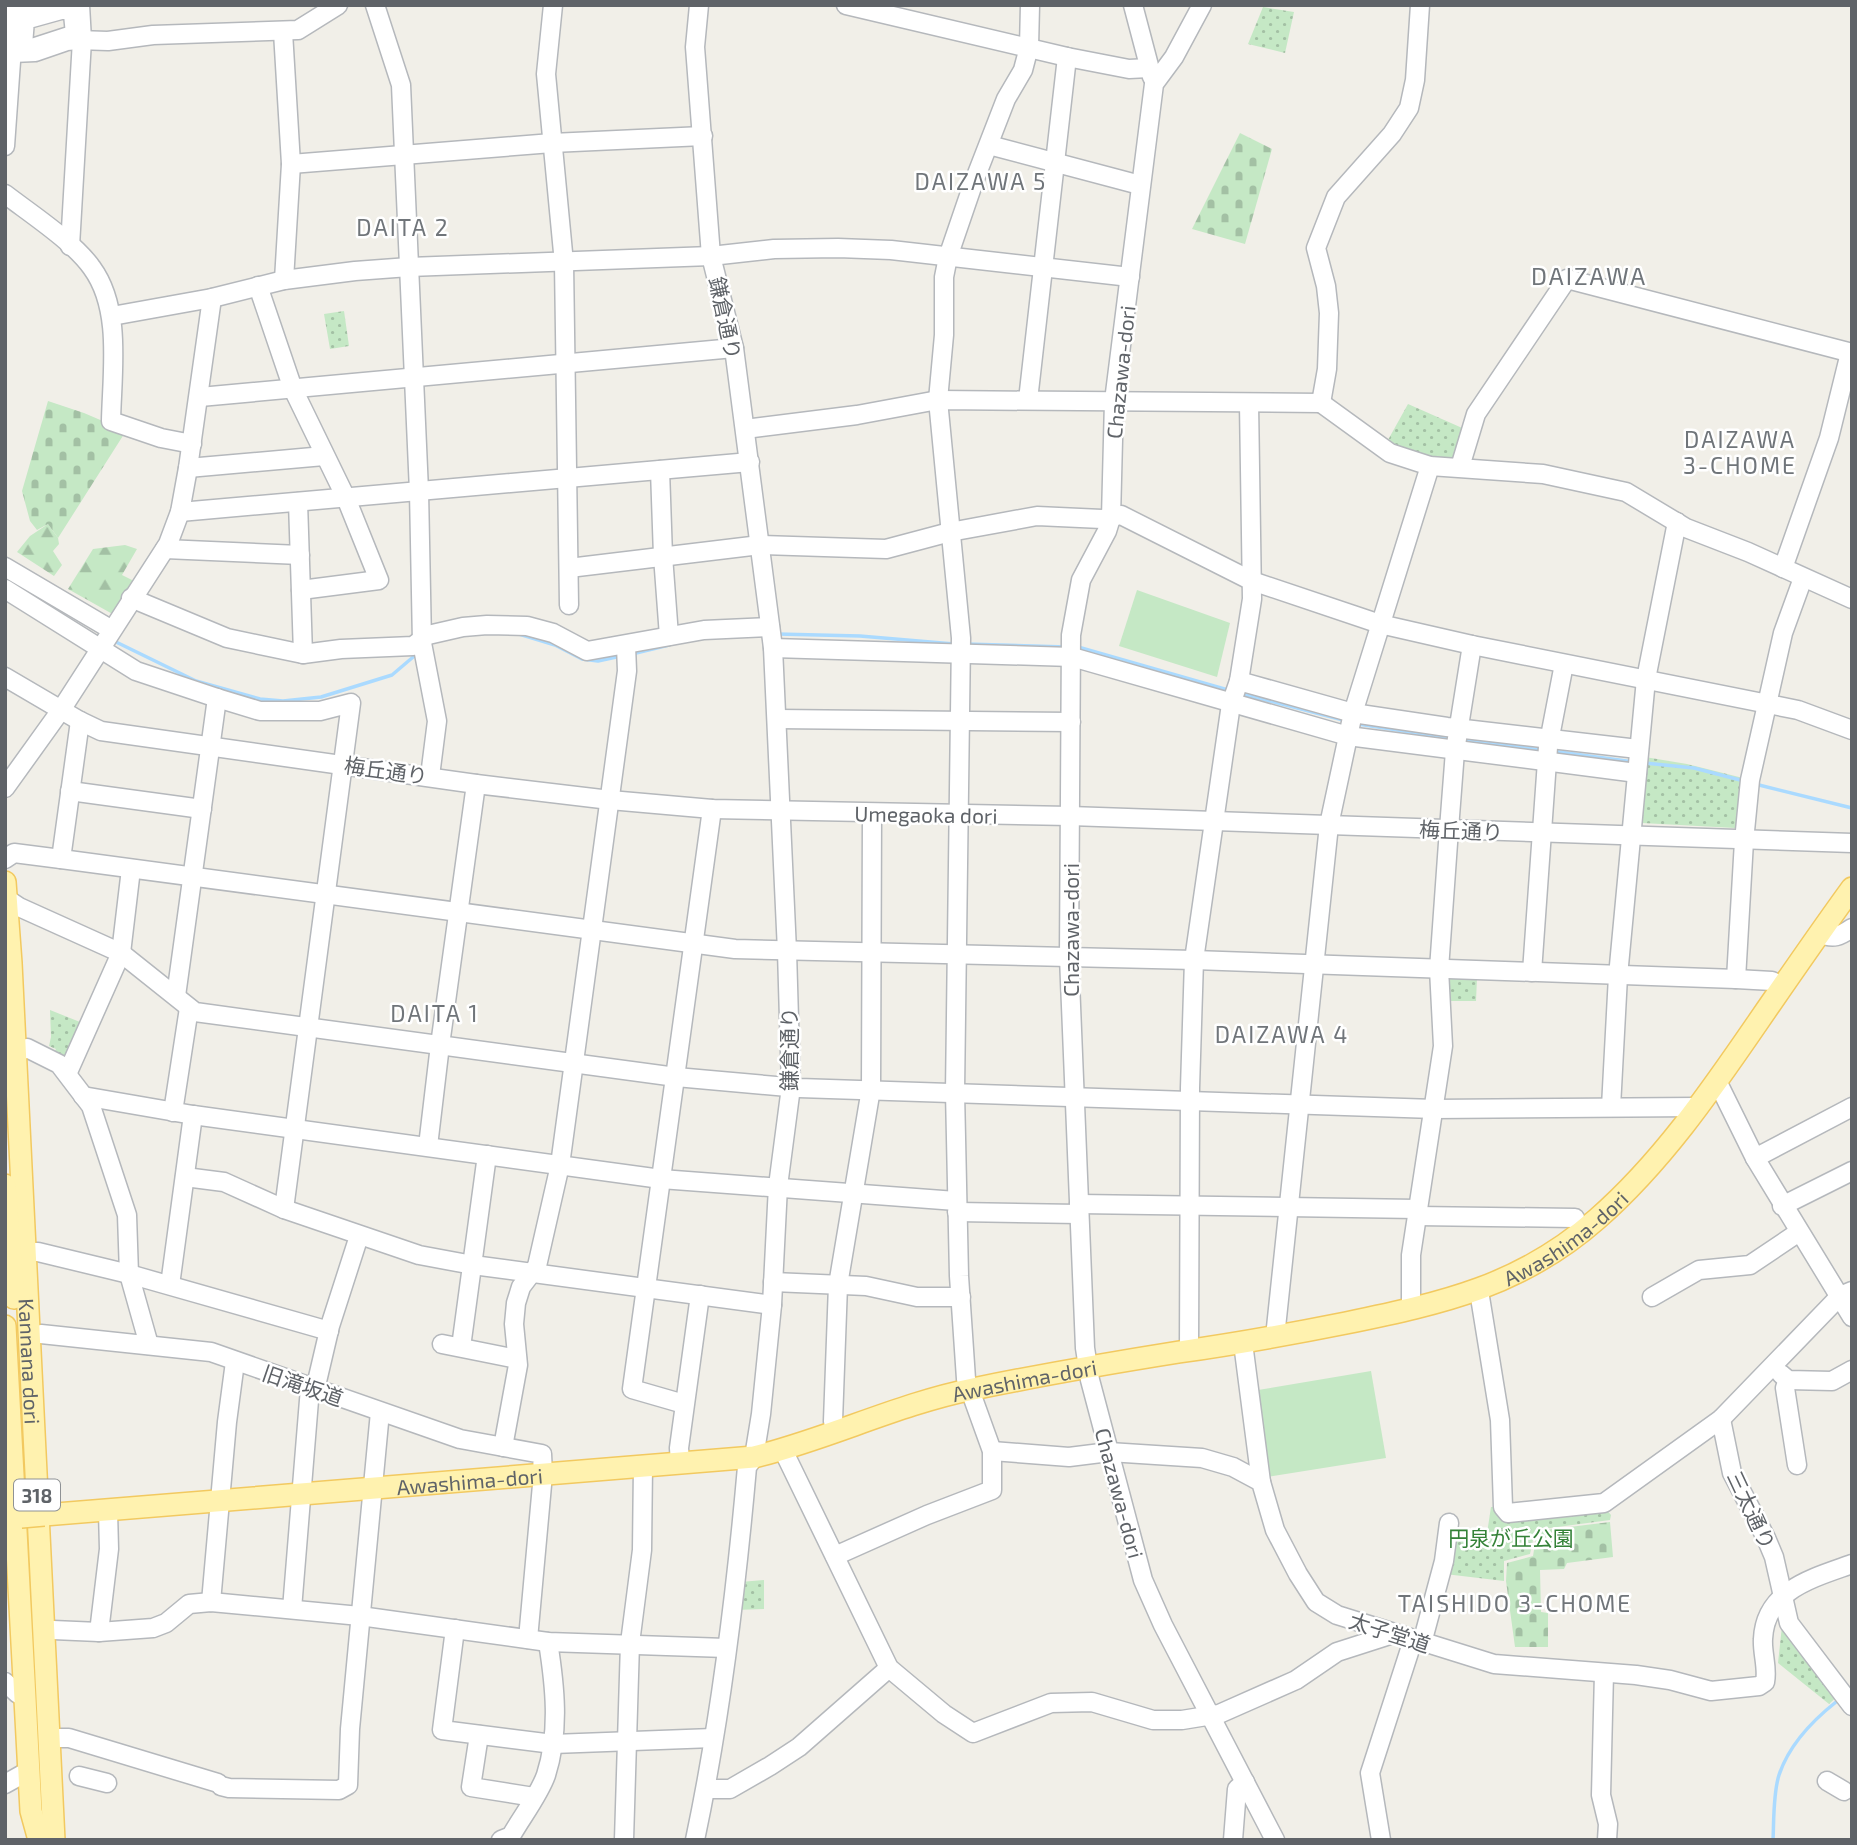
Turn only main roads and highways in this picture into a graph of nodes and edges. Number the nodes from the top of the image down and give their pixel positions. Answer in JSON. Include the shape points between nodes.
{"nodes":[{"id":1,"x":1852,"y":888,"type":"edge"},
{"id":2,"x":6,"y":890,"type":"edge"},
{"id":3,"x":5,"y":1185,"type":"edge"},
{"id":4,"x":11,"y":1251,"type":"edge"},
{"id":5,"x":5,"y":1326,"type":"edge"},
{"id":6,"x":8,"y":1426,"type":"edge"},
{"id":7,"x":47,"y":1515,"type":"junction"},
{"id":8,"x":14,"y":1517,"type":"edge"},
{"id":9,"x":47,"y":1837,"type":"edge"}],
"edges":[{"from":1,"to":7,"type":"main road","name":"Awashima-dori","via":[[1667,1149],[1598,1219],[1544,1258],[1479,1291],[1275,1337],[970,1390],[754,1457]]},
{"from":2,"to":4,"type":"main road","name":"Kannana dori","number":"318","via":[[16,1053]]},
{"from":3,"to":4,"type":"main road","name":"Kannana dori","number":"318"},
{"from":4,"to":7,"type":"main road","via":[[36,1284]]},
{"from":4,"to":9,"type":"main road","name":"Kannana dori","number":"318"},
{"from":5,"to":6,"type":"main road"},
{"from":6,"to":8,"type":"main road"},
{"from":7,"to":8,"type":"main road","name":"Awashima-dori","bridge":true},
{"from":7,"to":9,"type":"main road","via":[[53,1630],[67,1740]]},
{"from":8,"to":9,"type":"main road","via":[[31,1811]]}]}
